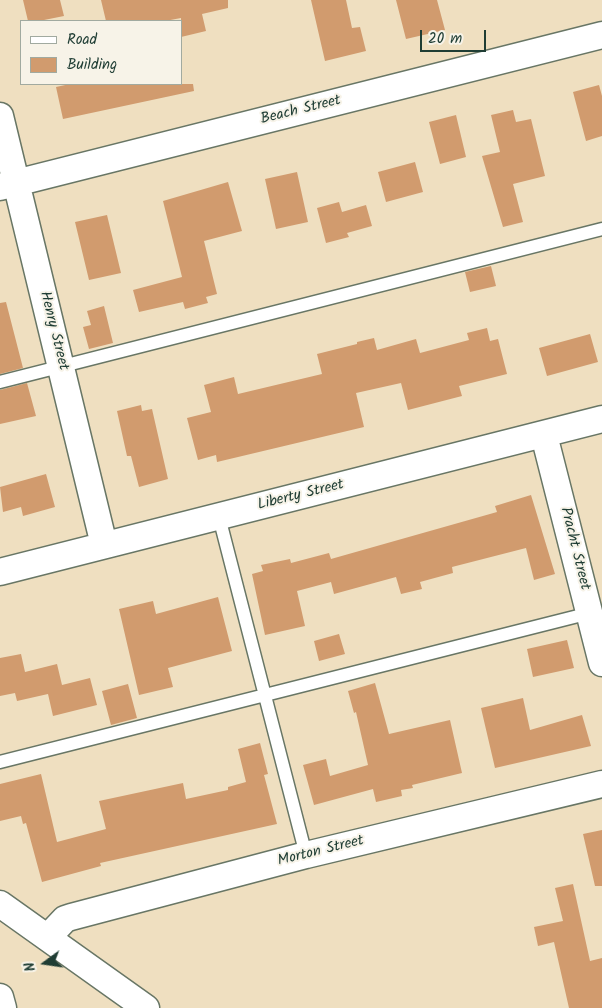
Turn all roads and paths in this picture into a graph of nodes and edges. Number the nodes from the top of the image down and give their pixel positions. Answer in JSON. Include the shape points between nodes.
{"nodes":[{"id":1,"x":602,"y":35,"type":"edge"},
{"id":2,"x":0,"y":116,"type":"edge"},
{"id":3,"x":8,"y":185,"type":"edge"},
{"id":4,"x":602,"y":229,"type":"edge"},
{"id":5,"x":62,"y":366,"type":"junction"},
{"id":6,"x":0,"y":382,"type":"edge"},
{"id":7,"x":602,"y":419,"type":"edge"},
{"id":8,"x":544,"y":434,"type":"junction"},
{"id":9,"x":219,"y":517,"type":"junction"},
{"id":10,"x":104,"y":545,"type":"junction"},
{"id":11,"x":0,"y":572,"type":"edge"},
{"id":12,"x":590,"y":614,"type":"junction"},
{"id":13,"x":602,"y":663,"type":"edge"},
{"id":14,"x":265,"y":695,"type":"junction"},
{"id":15,"x":0,"y":762,"type":"edge"},
{"id":16,"x":602,"y":784,"type":"edge"},
{"id":17,"x":306,"y":855,"type":"junction"},
{"id":18,"x":0,"y":904,"type":"edge"},
{"id":19,"x":48,"y":937,"type":"junction"},
{"id":20,"x":0,"y":997,"type":"edge"},
{"id":21,"x":2,"y":1008,"type":"edge"},
{"id":22,"x":146,"y":1008,"type":"edge"}],
"edges":[{"from":1,"to":3,"type":"street","name":"Beach Street"},
{"from":2,"to":3,"type":"street","name":"Henry Street"},
{"from":3,"to":5,"type":"street","name":"Henry Street"},
{"from":4,"to":5,"type":"lane"},
{"from":5,"to":6,"type":"lane"},
{"from":5,"to":10,"type":"street","name":"Henry Street"},
{"from":7,"to":8,"type":"street","name":"Liberty Street"},
{"from":8,"to":9,"type":"street","name":"Liberty Street"},
{"from":8,"to":12,"type":"street","name":"Pracht Street"},
{"from":9,"to":10,"type":"street","name":"Liberty Street"},
{"from":9,"to":14,"type":"lane"},
{"from":10,"to":11,"type":"street","name":"Liberty Street"},
{"from":12,"to":13,"type":"street","name":"Pracht Street"},
{"from":12,"to":14,"type":"lane"},
{"from":14,"to":15,"type":"lane"},
{"from":14,"to":17,"type":"lane"},
{"from":16,"to":17,"type":"street","name":"Morton Street"},
{"from":17,"to":19,"type":"street","name":"Morton Street","via":[[71,917]]},
{"from":18,"to":19,"type":"street"},
{"from":19,"to":22,"type":"street"},
{"from":20,"to":21,"type":"street"}]}
